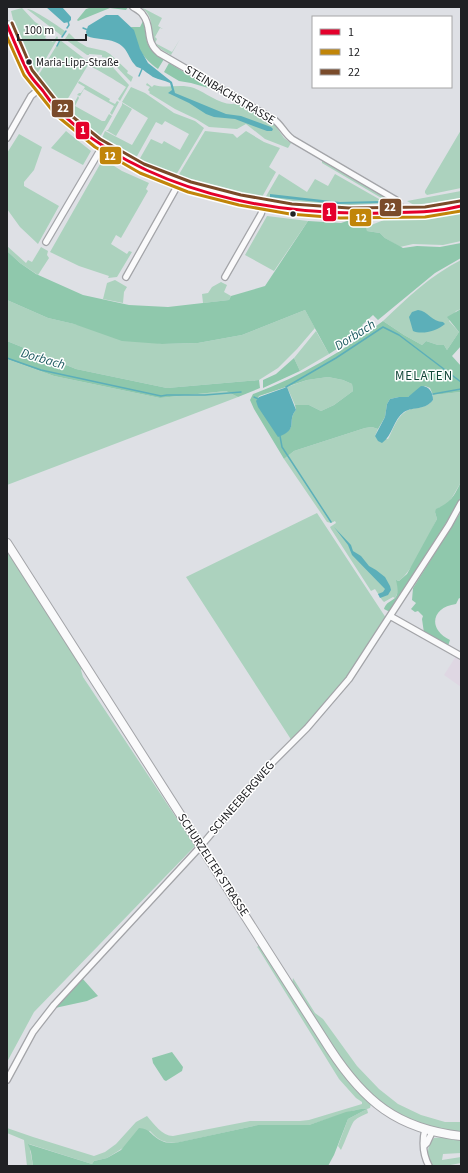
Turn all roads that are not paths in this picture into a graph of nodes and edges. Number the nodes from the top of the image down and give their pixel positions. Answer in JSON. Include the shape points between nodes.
{"nodes":[{"id":1,"x":133,"y":7,"type":"edge"},
{"id":2,"x":7,"y":25,"type":"edge"},
{"id":3,"x":39,"y":89,"type":"junction"},
{"id":4,"x":7,"y":138,"type":"edge"},
{"id":5,"x":102,"y":146,"type":"junction"},
{"id":6,"x":179,"y":183,"type":"junction"},
{"id":7,"x":264,"y":205,"type":"junction"},
{"id":8,"x":461,"y":206,"type":"edge"},
{"id":9,"x":401,"y":212,"type":"junction"},
{"id":10,"x":46,"y":242,"type":"dead end"},
{"id":11,"x":126,"y":277,"type":"dead end"},
{"id":12,"x":225,"y":277,"type":"dead end"},
{"id":13,"x":461,"y":503,"type":"edge"},
{"id":14,"x":7,"y":543,"type":"edge"},
{"id":15,"x":390,"y":616,"type":"junction"},
{"id":16,"x":461,"y":656,"type":"edge"},
{"id":17,"x":201,"y":846,"type":"junction"},
{"id":18,"x":7,"y":1080,"type":"edge"},
{"id":19,"x":429,"y":1131,"type":"junction"},
{"id":20,"x":461,"y":1136,"type":"edge"},
{"id":21,"x":429,"y":1166,"type":"edge"}],
"edges":[{"from":1,"to":9,"type":"street","name":"STEINBACHSTRASSE","via":[[146,19],[151,44],[159,53],[273,119],[292,138],[396,200]]},
{"from":2,"to":3,"type":"street","via":[[17,53]]},
{"from":3,"to":4,"type":"street","via":[[31,96]]},
{"from":3,"to":5,"type":"street","via":[[60,113]]},
{"from":5,"to":6,"type":"street","via":[[138,167]]},
{"from":5,"to":10,"type":"street"},
{"from":6,"to":7,"type":"street"},
{"from":6,"to":11,"type":"street"},
{"from":7,"to":9,"type":"street","via":[[341,213]]},
{"from":7,"to":12,"type":"street"},
{"from":8,"to":9,"type":"street"},
{"from":13,"to":15,"type":"street","name":"SCHNEEBERGWEG"},
{"from":14,"to":17,"type":"street","name":"SCHURZELTER STRASSE"},
{"from":15,"to":16,"type":"street"},
{"from":15,"to":17,"type":"street","name":"SCHNEEBERGWEG","via":[[349,678],[307,728],[263,772]]},
{"from":17,"to":18,"type":"street","name":"SCHNEEBERGWEG","via":[[50,1009],[33,1032]]},
{"from":17,"to":19,"type":"street","name":"SCHURZELTER STRASSE","via":[[353,1082],[386,1111]]},
{"from":19,"to":20,"type":"street","name":"SCHURZELTER STRASSE"},
{"from":19,"to":21,"type":"street","via":[[423,1142]]}]}
